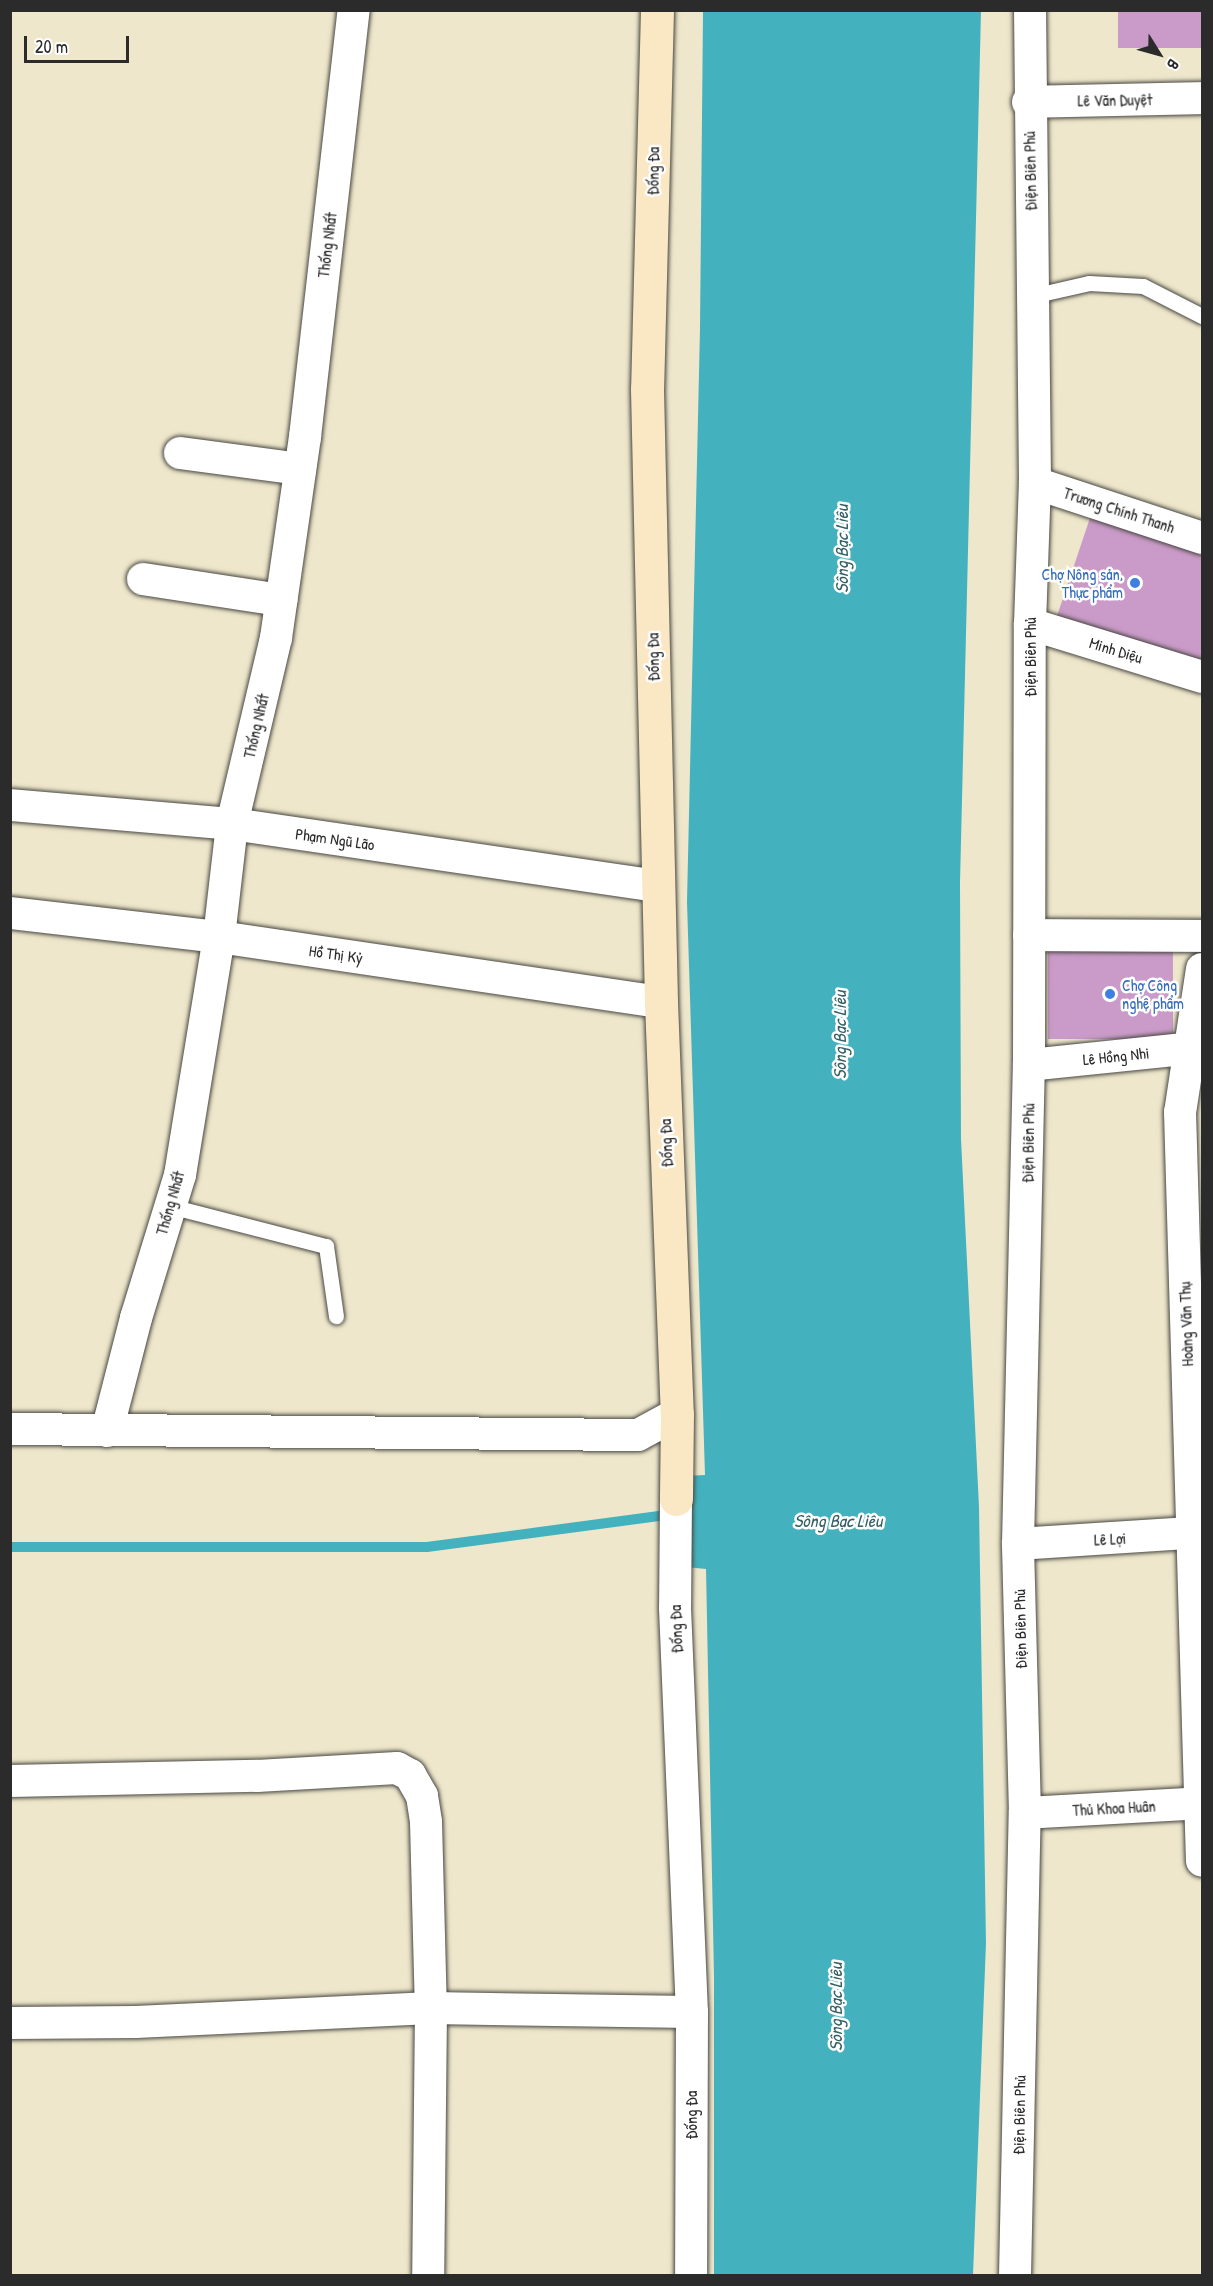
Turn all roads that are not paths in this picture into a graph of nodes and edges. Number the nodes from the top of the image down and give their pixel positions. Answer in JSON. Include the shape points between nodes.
{"nodes":[{"id":1,"x":354,"y":10,"type":"edge"},
{"id":2,"x":657,"y":10,"type":"edge"},
{"id":3,"x":1030,"y":10,"type":"edge"},
{"id":4,"x":1203,"y":98,"type":"edge"},
{"id":5,"x":1028,"y":102,"type":"junction"},
{"id":6,"x":1032,"y":296,"type":"junction"},
{"id":7,"x":1203,"y":316,"type":"edge"},
{"id":8,"x":180,"y":453,"type":"dead end"},
{"id":9,"x":300,"y":469,"type":"junction"},
{"id":10,"x":1035,"y":483,"type":"junction"},
{"id":11,"x":1203,"y":538,"type":"edge"},
{"id":12,"x":144,"y":579,"type":"dead end"},
{"id":13,"x":281,"y":600,"type":"junction"},
{"id":14,"x":1030,"y":624,"type":"junction"},
{"id":15,"x":1203,"y":677,"type":"edge"},
{"id":16,"x":10,"y":805,"type":"edge"},
{"id":17,"x":232,"y":824,"type":"junction"},
{"id":18,"x":658,"y":886,"type":"junction"},
{"id":19,"x":10,"y":913,"type":"edge"},
{"id":20,"x":1029,"y":935,"type":"junction"},
{"id":21,"x":1203,"y":936,"type":"edge"},
{"id":22,"x":219,"y":937,"type":"junction"},
{"id":23,"x":1203,"y":969,"type":"edge"},
{"id":24,"x":661,"y":1002,"type":"junction"},
{"id":25,"x":1195,"y":1047,"type":"edge"},
{"id":26,"x":1029,"y":1065,"type":"junction"},
{"id":27,"x":170,"y":1206,"type":"junction"},
{"id":28,"x":336,"y":1316,"type":"dead end"},
{"id":29,"x":677,"y":1414,"type":"junction"},
{"id":30,"x":10,"y":1429,"type":"edge"},
{"id":31,"x":107,"y":1431,"type":"junction"},
{"id":32,"x":676,"y":1514,"type":"joint"},
{"id":33,"x":1197,"y":1533,"type":"edge"},
{"id":34,"x":1018,"y":1544,"type":"junction"},
{"id":35,"x":10,"y":1780,"type":"edge"},
{"id":36,"x":1201,"y":1804,"type":"edge"},
{"id":37,"x":1025,"y":1813,"type":"junction"},
{"id":38,"x":1203,"y":1861,"type":"edge"},
{"id":39,"x":431,"y":2008,"type":"junction"},
{"id":40,"x":692,"y":2012,"type":"junction"},
{"id":41,"x":10,"y":2023,"type":"edge"},
{"id":42,"x":428,"y":2276,"type":"edge"},
{"id":43,"x":690,"y":2276,"type":"edge"},
{"id":44,"x":1015,"y":2276,"type":"edge"}],
"edges":[{"from":1,"to":9,"type":"street","name":"Thống Nhất"},
{"from":2,"to":18,"type":"street","name":"Đống Đa","via":[[647,388]]},
{"from":3,"to":5,"type":"street","name":"Điện Biên Phủ"},
{"from":4,"to":5,"type":"street","name":"Lê Văn Duyệt"},
{"from":5,"to":6,"type":"street","name":"Điện Biên Phủ"},
{"from":6,"to":7,"type":"lane","via":[[1089,283],[1143,286]]},
{"from":6,"to":10,"type":"street","name":"Điện Biên Phủ"},
{"from":8,"to":9,"type":"street"},
{"from":9,"to":13,"type":"street","name":"Thống Nhất"},
{"from":10,"to":11,"type":"street","name":"Trương Chính Thanh"},
{"from":10,"to":14,"type":"street","name":"Điện Biên Phủ"},
{"from":12,"to":13,"type":"street"},
{"from":13,"to":17,"type":"street","name":"Thống Nhất"},
{"from":14,"to":15,"type":"street","name":"Minh Diệu"},
{"from":14,"to":20,"type":"street","name":"Điện Biên Phủ"},
{"from":16,"to":17,"type":"street","name":"Phạm Ngũ Lão"},
{"from":17,"to":18,"type":"street","name":"Phạm Ngũ Lão"},
{"from":17,"to":22,"type":"street","name":"Thống Nhất"},
{"from":18,"to":24,"type":"street","name":"Đống Đa"},
{"from":19,"to":22,"type":"street","name":"Hồ Thị Kỷ"},
{"from":20,"to":21,"type":"street"},
{"from":20,"to":26,"type":"street","name":"Điện Biên Phủ"},
{"from":22,"to":24,"type":"street","name":"Hồ Thị Kỷ"},
{"from":22,"to":27,"type":"street","name":"Thống Nhất","via":[[180,1175]]},
{"from":23,"to":25,"type":"street","name":"Hoàng Văn Thụ"},
{"from":24,"to":29,"type":"street","name":"Đống Đa"},
{"from":25,"to":26,"type":"street","name":"Lê Hồng Nhi"},
{"from":25,"to":33,"type":"street","name":"Hoàng Văn Thụ","via":[[1180,1112]]},
{"from":26,"to":34,"type":"street","name":"Điện Biên Phủ"},
{"from":27,"to":28,"type":"lane","via":[[326,1246]]},
{"from":27,"to":31,"type":"street","name":"Thống Nhất"},
{"from":29,"to":31,"type":"street","via":[[638,1435]]},
{"from":29,"to":32,"type":"street","name":"Đống Đa"},
{"from":30,"to":31,"type":"street"},
{"from":32,"to":40,"type":"street","name":"Đống Đa","via":[[675,1608]]},
{"from":33,"to":34,"type":"street","name":"Lê Lợi"},
{"from":33,"to":36,"type":"street","name":"Hoàng Văn Thụ"},
{"from":34,"to":37,"type":"street","name":"Điện Biên Phủ"},
{"from":35,"to":39,"type":"street","via":[[405,1770],[422,1796],[426,1822]]},
{"from":36,"to":37,"type":"street","name":"Thủ Khoa Huân"},
{"from":36,"to":38,"type":"street","name":"Hoàng Văn Thụ"},
{"from":37,"to":44,"type":"street","name":"Điện Biên Phủ"},
{"from":39,"to":40,"type":"street"},
{"from":39,"to":41,"type":"street","via":[[136,2022]]},
{"from":39,"to":42,"type":"street"},
{"from":40,"to":43,"type":"street","name":"Đống Đa"}]}
